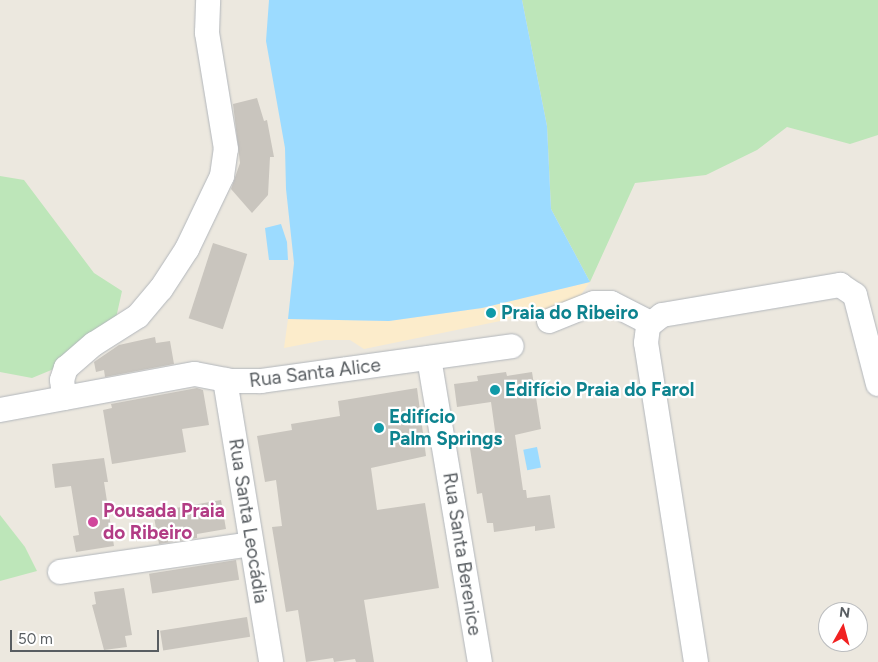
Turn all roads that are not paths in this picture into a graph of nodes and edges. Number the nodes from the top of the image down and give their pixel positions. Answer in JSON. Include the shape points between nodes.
{"nodes":[{"id":1,"x":208,"y":0,"type":"edge"},
{"id":2,"x":549,"y":321,"type":"dead end"},
{"id":3,"x":650,"y":323,"type":"junction"},
{"id":4,"x":512,"y":346,"type":"dead end"},
{"id":5,"x":429,"y":358,"type":"junction"},
{"id":6,"x":877,"y":372,"type":"edge"},
{"id":7,"x":225,"y":380,"type":"junction"},
{"id":8,"x":64,"y":398,"type":"junction"},
{"id":9,"x":0,"y":410,"type":"edge"},
{"id":10,"x":252,"y":544,"type":"junction"},
{"id":11,"x":60,"y":572,"type":"dead end"},
{"id":12,"x":270,"y":662,"type":"edge"},
{"id":13,"x":480,"y":662,"type":"edge"},
{"id":14,"x":696,"y":662,"type":"edge"}],
"edges":[{"from":1,"to":8,"type":"street","via":[[207,33],[226,149],[222,176],[191,242],[161,289],[138,316],[94,344],[66,368],[62,380]]},
{"from":2,"to":3,"type":"street","via":[[594,303],[611,304]]},
{"from":3,"to":6,"type":"street","via":[[662,315],[840,285],[855,295]]},
{"from":3,"to":14,"type":"street","via":[[646,343]]},
{"from":4,"to":5,"type":"street","name":"Rua Santa Alice"},
{"from":5,"to":7,"type":"street","name":"Rua Santa Alice","via":[[284,379]]},
{"from":5,"to":13,"type":"street","name":"Rua Santa Berenice"},
{"from":7,"to":8,"type":"street","name":"Rua Santa Alice","via":[[196,374]]},
{"from":7,"to":10,"type":"street","name":"Rua Santa Leocádia"},
{"from":8,"to":9,"type":"street","name":"Rua Santa Alice"},
{"from":10,"to":11,"type":"street"},
{"from":10,"to":12,"type":"street","name":"Rua Santa Leocádia"}]}
